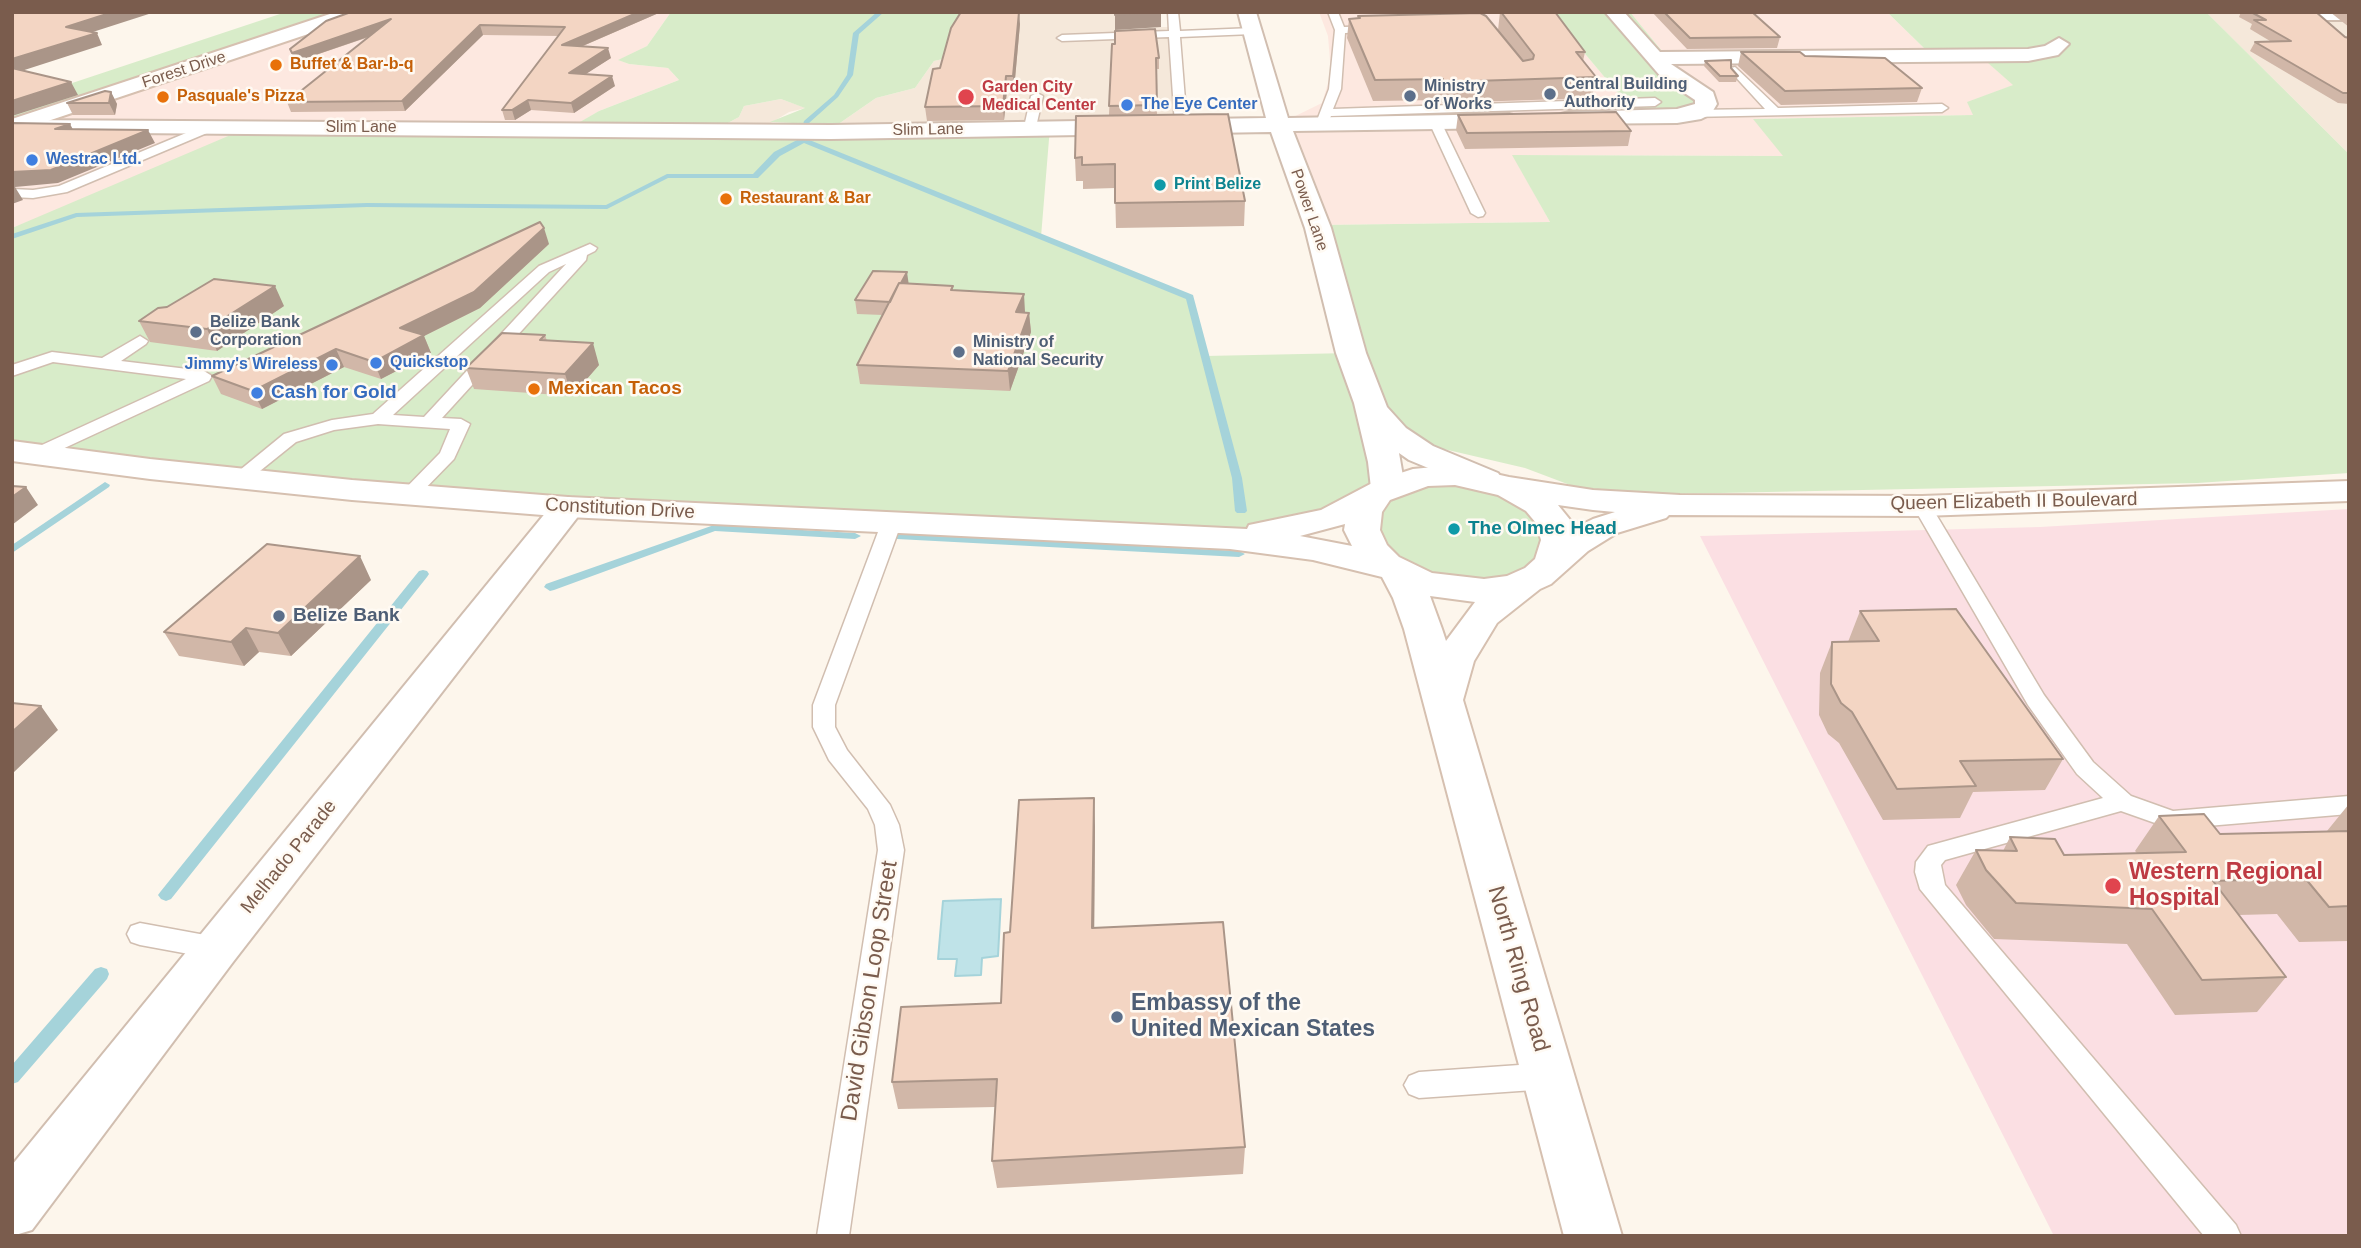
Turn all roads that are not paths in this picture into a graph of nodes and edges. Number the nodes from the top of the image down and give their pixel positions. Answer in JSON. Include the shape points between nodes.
{"nodes":[{"id":1,"x":355,"y":12,"type":"edge"},
{"id":2,"x":1173,"y":12,"type":"edge"},
{"id":3,"x":1334,"y":12,"type":"edge"},
{"id":4,"x":1614,"y":12,"type":"edge"},
{"id":5,"x":2315,"y":13,"type":"edge"},
{"id":6,"x":2349,"y":14,"type":"edge"},
{"id":7,"x":1250,"y":22,"type":"edge"},
{"id":8,"x":1392,"y":29,"type":"edge"},
{"id":9,"x":1340,"y":30,"type":"junction"},
{"id":10,"x":1175,"y":34,"type":"junction"},
{"id":11,"x":2340,"y":34,"type":"edge"},
{"id":12,"x":1062,"y":38,"type":"dead end"},
{"id":13,"x":2059,"y":44,"type":"dead end"},
{"id":14,"x":1655,"y":58,"type":"junction"},
{"id":15,"x":1735,"y":70,"type":"edge"},
{"id":16,"x":1037,"y":96,"type":"dead end"},
{"id":17,"x":1655,"y":103,"type":"dead end"},
{"id":18,"x":1942,"y":108,"type":"dead end"},
{"id":19,"x":1626,"y":111,"type":"junction"},
{"id":20,"x":1775,"y":112,"type":"junction"},
{"id":21,"x":1693,"y":114,"type":"junction"},
{"id":22,"x":1435,"y":117,"type":"junction"},
{"id":23,"x":1324,"y":118,"type":"junction"},
{"id":24,"x":1279,"y":124,"type":"junction"},
{"id":25,"x":1181,"y":125,"type":"junction"},
{"id":26,"x":12,"y":127,"type":"edge"},
{"id":27,"x":210,"y":127,"type":"junction"},
{"id":28,"x":1030,"y":127,"type":"junction"},
{"id":29,"x":12,"y":193,"type":"edge"},
{"id":30,"x":1478,"y":213,"type":"dead end"},
{"id":31,"x":495,"y":313,"type":"junction"},
{"id":32,"x":530,"y":313,"type":"junction"},
{"id":33,"x":140,"y":341,"type":"dead end"},
{"id":34,"x":451,"y":353,"type":"junction"},
{"id":35,"x":491,"y":355,"type":"junction"},
{"id":36,"x":105,"y":364,"type":"junction"},
{"id":37,"x":12,"y":371,"type":"edge"},
{"id":38,"x":1371,"y":408,"type":"junction"},
{"id":39,"x":378,"y":419,"type":"junction"},
{"id":40,"x":428,"y":423,"type":"junction"},
{"id":41,"x":25,"y":453,"type":"edge"},
{"id":42,"x":238,"y":479,"type":"junction"},
{"id":43,"x":1498,"y":483,"type":"junction"},
{"id":44,"x":1383,"y":491,"type":"junction"},
{"id":45,"x":2349,"y":491,"type":"edge"},
{"id":46,"x":408,"y":495,"type":"junction"},
{"id":47,"x":1680,"y":505,"type":"junction"},
{"id":48,"x":1922,"y":506,"type":"junction"},
{"id":49,"x":568,"y":507,"type":"junction"},
{"id":50,"x":891,"y":524,"type":"junction"},
{"id":51,"x":1230,"y":538,"type":"junction"},
{"id":52,"x":1392,"y":568,"type":"junction"},
{"id":53,"x":1545,"y":570,"type":"junction"},
{"id":54,"x":1442,"y":703,"type":"junction"},
{"id":55,"x":2122,"y":802,"type":"junction"},
{"id":56,"x":2349,"y":805,"type":"edge"},
{"id":57,"x":140,"y":934,"type":"dead end"},
{"id":58,"x":216,"y":948,"type":"junction"},
{"id":59,"x":1548,"y":1076,"type":"junction"},
{"id":60,"x":1419,"y":1084,"type":"dead end"},
{"id":61,"x":12,"y":1210,"type":"edge"},
{"id":62,"x":833,"y":1236,"type":"edge"},
{"id":63,"x":1593,"y":1236,"type":"edge"},
{"id":64,"x":2225,"y":1236,"type":"edge"}],
"edges":[{"from":1,"to":26,"type":"street","name":"Forest Drive"},
{"from":2,"to":10,"type":"lane"},
{"from":3,"to":9,"type":"lane"},
{"from":4,"to":14,"type":"street"},
{"from":5,"to":6,"type":"street"},
{"from":5,"to":11,"type":"street"},
{"from":7,"to":10,"type":"lane"},
{"from":7,"to":24,"type":"street","name":"Power Lane"},
{"from":8,"to":9,"type":"lane"},
{"from":9,"to":23,"type":"lane","via":[[1335,89]]},
{"from":10,"to":12,"type":"lane"},
{"from":10,"to":25,"type":"lane"},
{"from":13,"to":14,"type":"street","via":[[2051,51],[2028,55]]},
{"from":14,"to":21,"type":"street","via":[[1669,74],[1705,97],[1703,109]]},
{"from":15,"to":20,"type":"lane"},
{"from":16,"to":28,"type":"lane"},
{"from":17,"to":19,"type":"lane"},
{"from":18,"to":20,"type":"lane"},
{"from":19,"to":21,"type":"street","name":"Slim Lane"},
{"from":19,"to":22,"type":"street","name":"Slim Lane"},
{"from":20,"to":21,"type":"lane"},
{"from":22,"to":23,"type":"street","name":"Slim Lane"},
{"from":22,"to":30,"type":"lane"},
{"from":23,"to":24,"type":"street","name":"Slim Lane"},
{"from":24,"to":25,"type":"street","name":"Slim Lane"},
{"from":24,"to":38,"type":"street","name":"Power Lane","via":[[1318,228],[1351,354]]},
{"from":25,"to":28,"type":"street","name":"Slim Lane"},
{"from":26,"to":27,"type":"street","name":"Slim Lane"},
{"from":27,"to":28,"type":"street","name":"Slim Lane","via":[[820,132]]},
{"from":27,"to":29,"type":"lane","via":[[62,190]]},
{"from":31,"to":32,"type":"lane"},
{"from":31,"to":32,"type":"lane","via":[[544,269],[590,248]]},
{"from":31,"to":34,"type":"lane"},
{"from":32,"to":35,"type":"lane"},
{"from":33,"to":36,"type":"lane"},
{"from":34,"to":35,"type":"lane"},
{"from":34,"to":39,"type":"lane"},
{"from":35,"to":40,"type":"lane"},
{"from":36,"to":37,"type":"lane","via":[[52,357]]},
{"from":36,"to":41,"type":"lane","via":[[204,376]]},
{"from":38,"to":43,"type":"street","name":"Power Lane","via":[[1395,435],[1421,453]]},
{"from":38,"to":44,"type":"street","name":"Power Lane"},
{"from":39,"to":40,"type":"lane"},
{"from":39,"to":42,"type":"lane","via":[[332,425],[290,438]]},
{"from":40,"to":46,"type":"lane","via":[[461,424],[448,455]]},
{"from":41,"to":42,"type":"street","name":"Constitution Drive"},
{"from":42,"to":46,"type":"street","name":"Constitution Drive"},
{"from":43,"to":44,"type":"street","via":[[1455,475],[1425,476]]},
{"from":43,"to":47,"type":"street","name":"Queen Elizabeth II Boulevard","via":[[1593,500]]},
{"from":43,"to":53,"type":"street","via":[[1538,504],[1553,521],[1559,540]]},
{"from":44,"to":51,"type":"street","name":"Constitution Drive","via":[[1333,517]]},
{"from":44,"to":52,"type":"street","via":[[1365,511],[1362,530],[1371,549]]},
{"from":45,"to":48,"type":"street","name":"Queen Elizabeth II Boulevard"},
{"from":46,"to":49,"type":"street","name":"Constitution Drive"},
{"from":47,"to":48,"type":"street","name":"Queen Elizabeth II Boulevard"},
{"from":47,"to":53,"type":"street","name":"Queen Elizabeth II Boulevard","via":[[1605,526]]},
{"from":48,"to":55,"type":"lane","via":[[2036,700],[2085,768]]},
{"from":49,"to":50,"type":"street","name":"Constitution Drive"},
{"from":49,"to":58,"type":"street","name":"Melhado Parade"},
{"from":50,"to":51,"type":"street","name":"Constitution Drive"},
{"from":50,"to":62,"type":"lane","name":"David Gibson Loop Street","via":[[824,705],[824,727],[838,754],[878,805],[891,850]]},
{"from":51,"to":52,"type":"street","name":"Constitution Drive","via":[[1346,555]]},
{"from":52,"to":53,"type":"street","via":[[1420,582],[1484,591],[1515,586]]},
{"from":52,"to":54,"type":"street","name":"North Ring Road","via":[[1412,598]]},
{"from":53,"to":54,"type":"street","via":[[1484,614],[1454,661]]},
{"from":54,"to":59,"type":"street","name":"North Ring Road"},
{"from":55,"to":56,"type":"lane","via":[[2172,820]]},
{"from":55,"to":64,"type":"lane","via":[[1937,853],[1928,872],[1933,889]]},
{"from":57,"to":58,"type":"lane"},
{"from":58,"to":61,"type":"street","name":"Melhado Parade"},
{"from":59,"to":60,"type":"lane"},
{"from":59,"to":63,"type":"street","name":"North Ring Road"}]}
